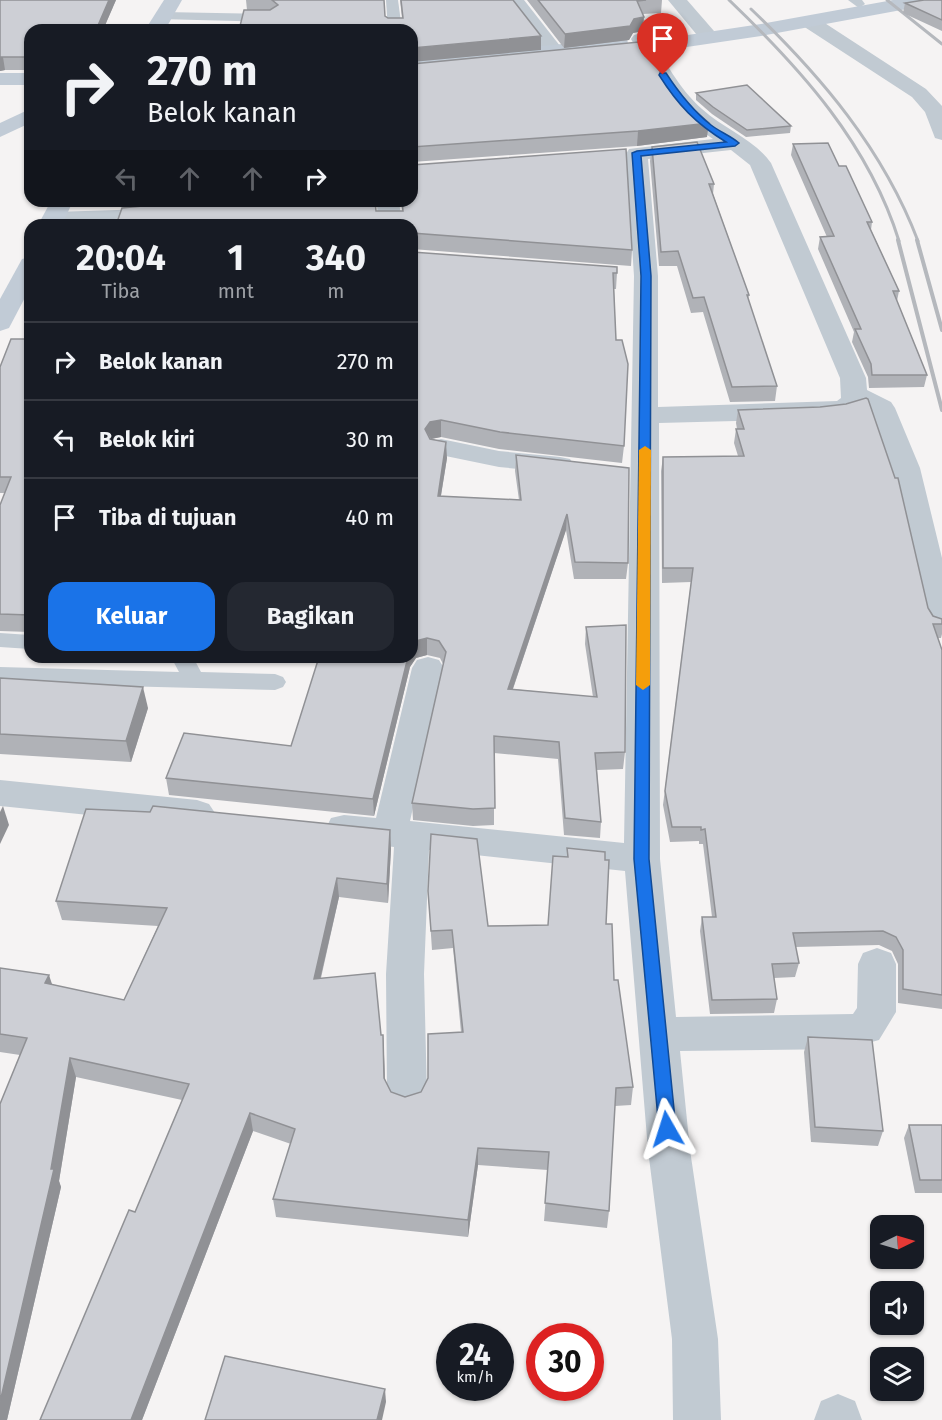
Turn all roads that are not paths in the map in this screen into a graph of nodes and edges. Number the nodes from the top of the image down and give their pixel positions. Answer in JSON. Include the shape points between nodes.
{"nodes":[{"id":1,"x":392,"y":0,"type":"edge"},
{"id":2,"x":514,"y":0,"type":"edge"},
{"id":3,"x":677,"y":0,"type":"edge"},
{"id":4,"x":882,"y":0,"type":"edge"},
{"id":5,"x":923,"y":0,"type":"edge"},
{"id":6,"x":856,"y":2,"type":"edge"},
{"id":7,"x":164,"y":15,"type":"edge"},
{"id":8,"x":271,"y":18,"type":"edge"},
{"id":9,"x":810,"y":22,"type":"junction"},
{"id":10,"x":394,"y":24,"type":"edge"},
{"id":11,"x":704,"y":31,"type":"junction"},
{"id":12,"x":643,"y":44,"type":"junction"},
{"id":13,"x":554,"y":51,"type":"junction"},
{"id":14,"x":418,"y":62,"type":"edge"},
{"id":15,"x":418,"y":70,"type":"edge"},
{"id":16,"x":0,"y":79,"type":"edge"},
{"id":17,"x":24,"y":79,"type":"edge"},
{"id":18,"x":24,"y":118,"type":"edge"},
{"id":19,"x":24,"y":127,"type":"edge"},
{"id":20,"x":0,"y":131,"type":"edge"},
{"id":21,"x":942,"y":134,"type":"edge"},
{"id":22,"x":735,"y":143,"type":"junction"},
{"id":23,"x":55,"y":214,"type":"edge"},
{"id":24,"x":167,"y":214,"type":"edge"},
{"id":25,"x":24,"y":276,"type":"edge"},
{"id":26,"x":0,"y":323,"type":"edge"},
{"id":27,"x":855,"y":394,"type":"junction"},
{"id":28,"x":645,"y":415,"type":"junction"},
{"id":29,"x":441,"y":447,"type":"edge"},
{"id":30,"x":583,"y":468,"type":"edge"},
{"id":31,"x":614,"y":472,"type":"edge"},
{"id":32,"x":645,"y":476,"type":"junction"},
{"id":33,"x":942,"y":622,"type":"edge"},
{"id":34,"x":0,"y":640,"type":"edge"},
{"id":35,"x":24,"y":642,"type":"edge"},
{"id":36,"x":185,"y":663,"type":"edge"},
{"id":37,"x":428,"y":668,"type":"dead end"},
{"id":38,"x":0,"y":675,"type":"edge"},
{"id":39,"x":194,"y":680,"type":"junction"},
{"id":40,"x":275,"y":682,"type":"dead end"},
{"id":41,"x":0,"y":793,"type":"edge"},
{"id":42,"x":224,"y":816,"type":"edge"},
{"id":43,"x":319,"y":826,"type":"edge"},
{"id":44,"x":401,"y":834,"type":"junction"},
{"id":45,"x":642,"y":859,"type":"junction"},
{"id":46,"x":877,"y":964,"type":"dead end"},
{"id":47,"x":657,"y":1034,"type":"junction"},
{"id":48,"x":408,"y":1095,"type":"edge"},
{"id":49,"x":697,"y":1420,"type":"edge"}],
"edges":[{"from":1,"to":10,"type":"lane"},
{"from":2,"to":13,"type":"street"},
{"from":3,"to":11,"type":"street"},
{"from":4,"to":6,"type":"main road"},
{"from":5,"to":9,"type":"main road"},
{"from":6,"to":11,"type":"main road"},
{"from":7,"to":8,"type":"lane"},
{"from":9,"to":12,"type":"main road"},
{"from":9,"to":21,"type":"street","via":[[919,93],[935,111]]},
{"from":11,"to":12,"type":"main road"},
{"from":12,"to":13,"type":"main road"},
{"from":12,"to":15,"type":"main road","via":[[560,58]]},
{"from":12,"to":22,"type":"street","via":[[680,100],[709,128]]},
{"from":13,"to":14,"type":"main road"},
{"from":16,"to":17,"type":"main road"},
{"from":18,"to":20,"type":"main road"},
{"from":19,"to":20,"type":"main road"},
{"from":22,"to":27,"type":"street","via":[[760,163],[853,378]]},
{"from":22,"to":28,"type":"street","via":[[625,154]]},
{"from":23,"to":24,"type":"lane"},
{"from":25,"to":26,"type":"main road"},
{"from":27,"to":28,"type":"street","via":[[851,405],[817,411]]},
{"from":27,"to":33,"type":"street","via":[[882,408],[906,468]]},
{"from":28,"to":32,"type":"street"},
{"from":29,"to":30,"type":"street","via":[[499,459]]},
{"from":31,"to":32,"type":"street"},
{"from":32,"to":45,"type":"street"},
{"from":34,"to":35,"type":"lane"},
{"from":36,"to":39,"type":"lane"},
{"from":37,"to":44,"type":"street"},
{"from":38,"to":39,"type":"lane"},
{"from":39,"to":40,"type":"lane"},
{"from":41,"to":42,"type":"street"},
{"from":43,"to":44,"type":"street"},
{"from":44,"to":45,"type":"street"},
{"from":44,"to":48,"type":"street"},
{"from":45,"to":47,"type":"street"},
{"from":46,"to":47,"type":"street","via":[[876,1012],[865,1028],[846,1032]]},
{"from":47,"to":49,"type":"street","via":[[694,1339]]}]}
